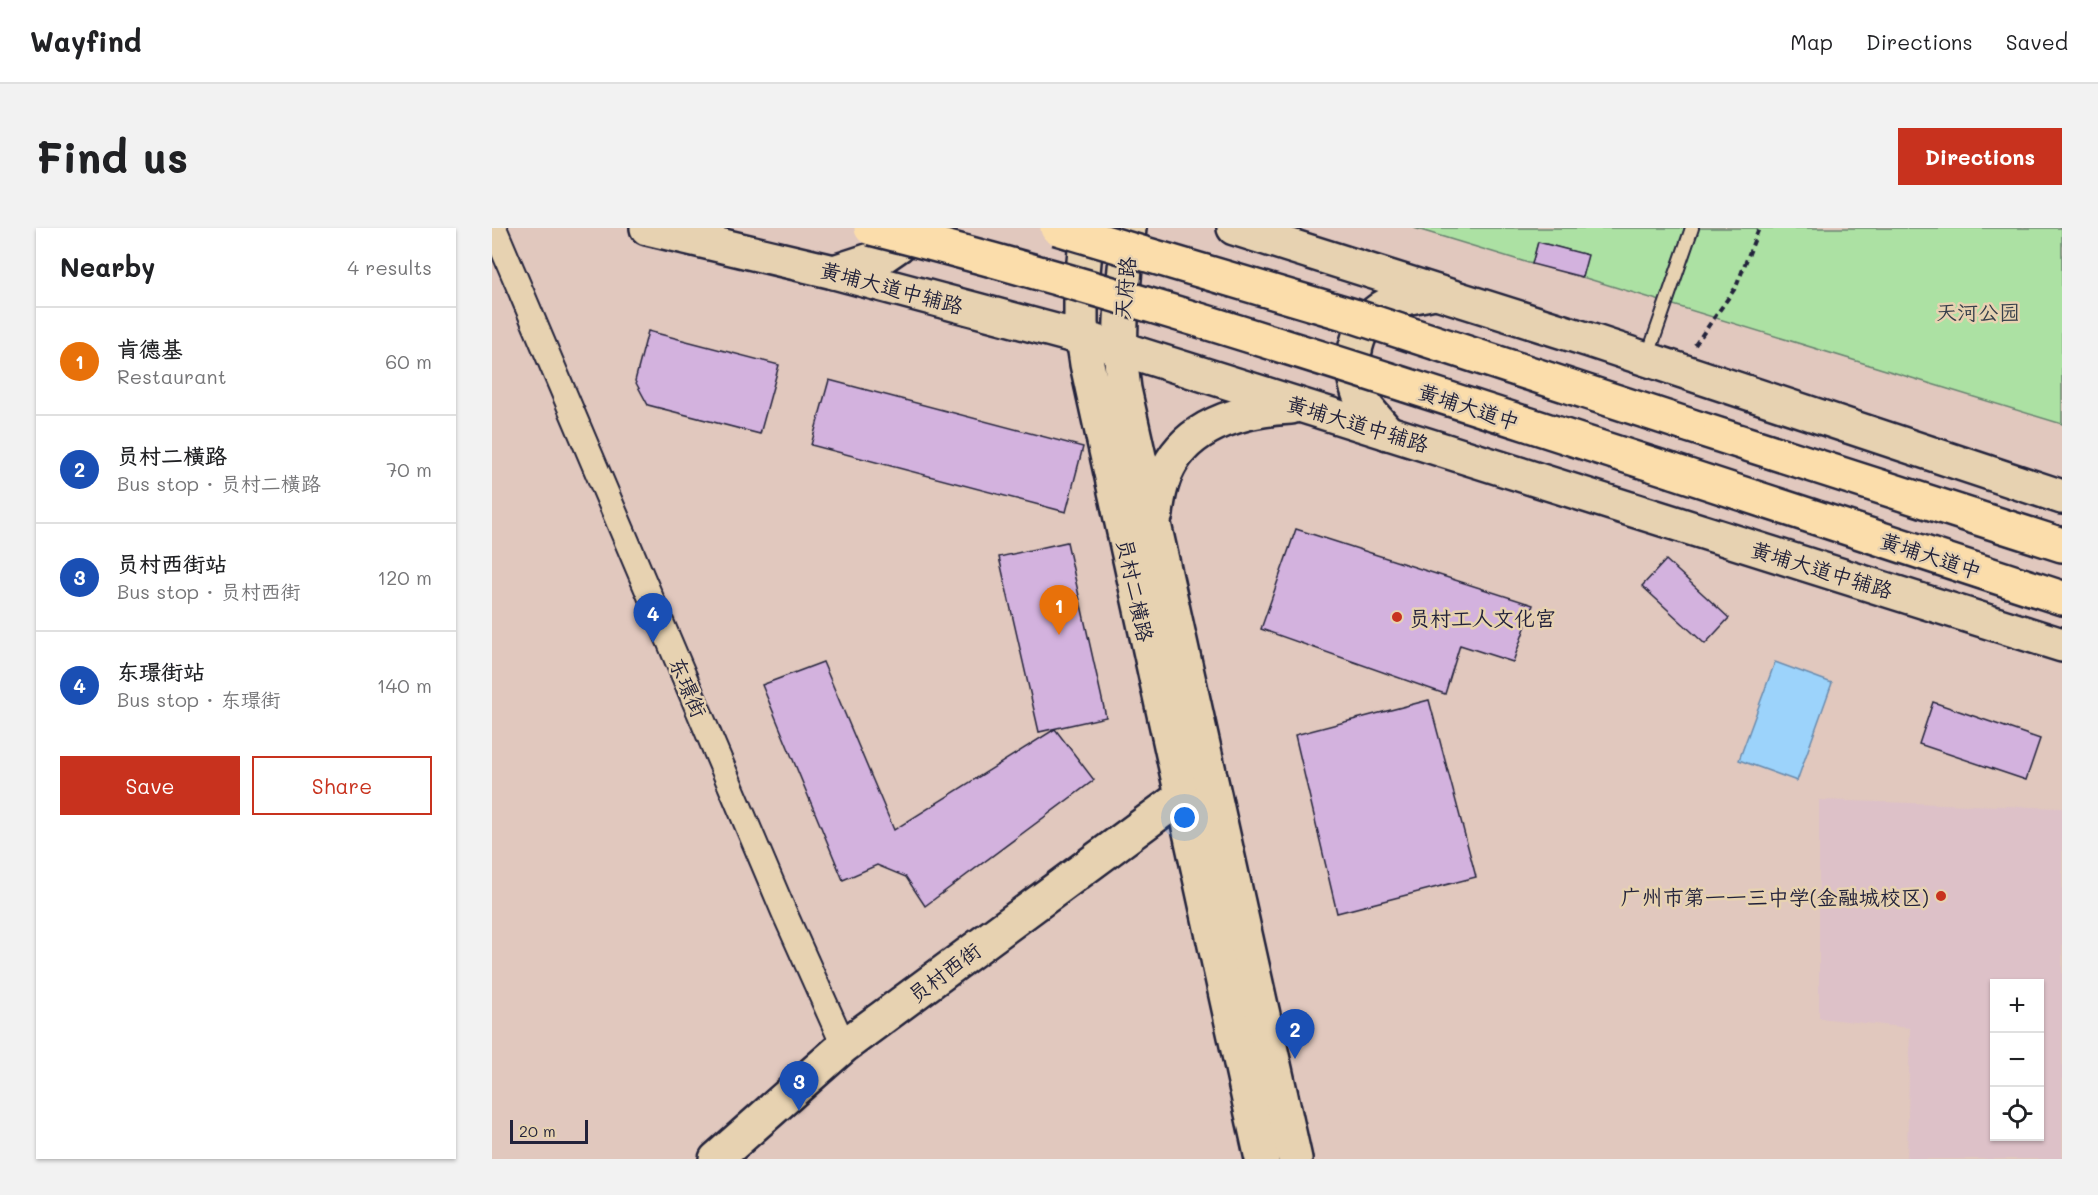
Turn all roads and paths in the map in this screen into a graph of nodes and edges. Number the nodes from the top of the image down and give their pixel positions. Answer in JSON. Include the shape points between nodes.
{"nodes":[{"id":1,"x":494,"y":228,"type":"edge"},
{"id":2,"x":647,"y":228,"type":"edge"},
{"id":3,"x":871,"y":228,"type":"edge"},
{"id":4,"x":910,"y":228,"type":"edge"},
{"id":5,"x":1057,"y":228,"type":"edge"},
{"id":6,"x":1087,"y":228,"type":"edge"},
{"id":7,"x":1130,"y":228,"type":"edge"},
{"id":8,"x":1234,"y":228,"type":"edge"},
{"id":9,"x":1692,"y":228,"type":"edge"},
{"id":10,"x":1760,"y":228,"type":"edge"},
{"id":11,"x":834,"y":272,"type":"junction"},
{"id":12,"x":1435,"y":292,"type":"junction"},
{"id":13,"x":1083,"y":337,"type":"junction"},
{"id":14,"x":1119,"y":348,"type":"junction"},
{"id":15,"x":1646,"y":359,"type":"junction"},
{"id":16,"x":1677,"y":369,"type":"junction"},
{"id":17,"x":1304,"y":406,"type":"junction"},
{"id":18,"x":1388,"y":433,"type":"junction"},
{"id":19,"x":2062,"y":497,"type":"edge"},
{"id":20,"x":1154,"y":524,"type":"junction"},
{"id":21,"x":2062,"y":545,"type":"edge"},
{"id":22,"x":2062,"y":598,"type":"edge"},
{"id":23,"x":2062,"y":645,"type":"edge"},
{"id":24,"x":1182,"y":796,"type":"junction"},
{"id":25,"x":844,"y":1046,"type":"junction"},
{"id":26,"x":716,"y":1159,"type":"edge"},
{"id":27,"x":1262,"y":1159,"type":"edge"},
{"id":28,"x":1295,"y":1159,"type":"edge"}],
"edges":[{"from":1,"to":25,"type":"street","name":"东璟街"},
{"from":2,"to":11,"type":"main road","name":"黄埔大道中辅路"},
{"from":3,"to":22,"type":"main road","name":"黄埔大道中","bridge":true,"via":[[1191,317]]},
{"from":4,"to":11,"type":"main road","via":[[899,245],[883,256]]},
{"from":5,"to":21,"type":"main road","bridge":true,"via":[[1354,316]]},
{"from":6,"to":13,"type":"main road","name":"天府路","via":[[1081,295]]},
{"from":7,"to":14,"type":"main road","name":"天府路"},
{"from":8,"to":12,"type":"main road"},
{"from":9,"to":15,"type":"lane"},
{"from":10,"to":16,"type":"path","via":[[1736,287]]},
{"from":11,"to":13,"type":"main road","name":"黄埔大道中辅路"},
{"from":12,"to":15,"type":"main road"},
{"from":12,"to":18,"type":"main road","via":[[1401,299],[1382,308],[1363,327],[1358,340],[1353,358],[1354,380],[1364,404]]},
{"from":13,"to":14,"type":"main road","name":"黄埔大道中辅路"},
{"from":13,"to":24,"type":"main road","name":"员村二横路"},
{"from":14,"to":17,"type":"main road","name":"黄埔大道中辅路"},
{"from":14,"to":20,"type":"main road","name":"员村二横路","via":[[1124,389]]},
{"from":15,"to":16,"type":"main road"},
{"from":16,"to":19,"type":"main road"},
{"from":17,"to":18,"type":"main road","name":"黄埔大道中辅路"},
{"from":17,"to":20,"type":"main road","via":[[1241,414],[1193,438],[1181,448],[1165,474]]},
{"from":18,"to":23,"type":"main road","name":"黄埔大道中辅路"},
{"from":20,"to":28,"type":"main road","name":"员村二横路"},
{"from":24,"to":25,"type":"main road","name":"员村西街"},
{"from":24,"to":27,"type":"main road","name":"员村二横路"},
{"from":25,"to":26,"type":"main road","name":"员村西街"}]}
